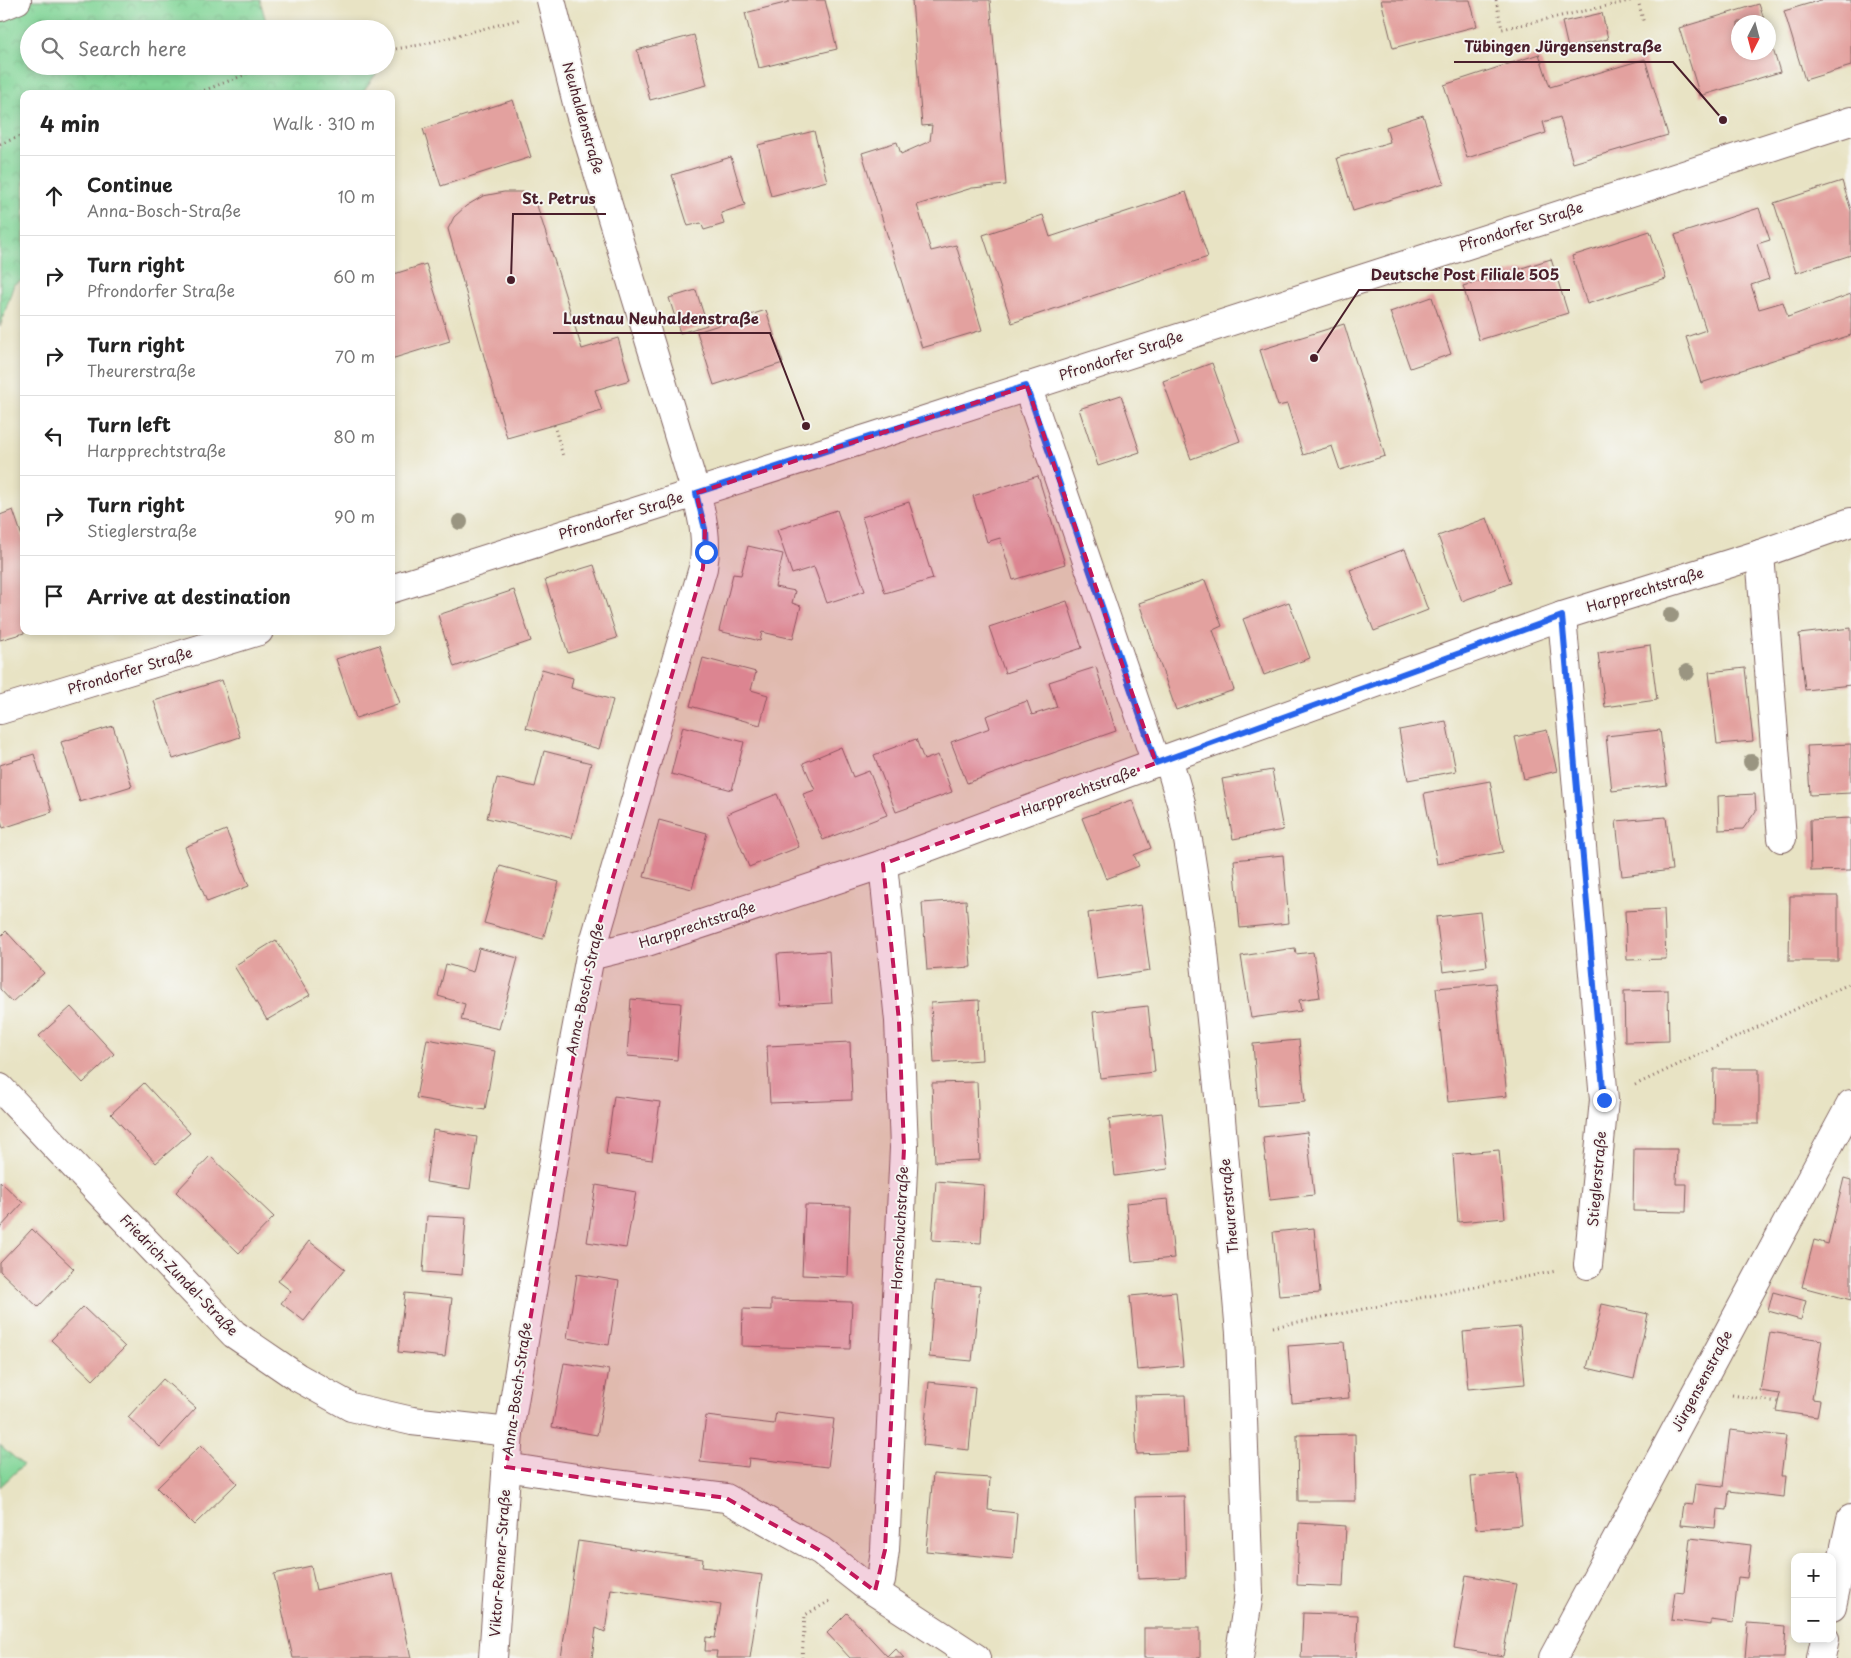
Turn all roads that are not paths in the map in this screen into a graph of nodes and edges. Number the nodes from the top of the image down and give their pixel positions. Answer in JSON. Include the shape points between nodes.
{"nodes":[{"id":1,"x":17,"y":0,"type":"edge"},
{"id":2,"x":0,"y":8,"type":"edge"},
{"id":3,"x":554,"y":12,"type":"edge"},
{"id":4,"x":1851,"y":121,"type":"edge"},
{"id":5,"x":1026,"y":386,"type":"junction"},
{"id":6,"x":696,"y":493,"type":"junction"},
{"id":7,"x":1851,"y":522,"type":"edge"},
{"id":8,"x":1760,"y":554,"type":"junction"},
{"id":9,"x":395,"y":588,"type":"edge"},
{"id":10,"x":1562,"y":616,"type":"junction"},
{"id":11,"x":246,"y":635,"type":"edge"},
{"id":12,"x":0,"y":710,"type":"edge"},
{"id":13,"x":1162,"y":760,"type":"junction"},
{"id":14,"x":1782,"y":838,"type":"dead end"},
{"id":15,"x":883,"y":864,"type":"junction"},
{"id":16,"x":590,"y":956,"type":"junction"},
{"id":17,"x":0,"y":1088,"type":"edge"},
{"id":18,"x":1851,"y":1104,"type":"edge"},
{"id":19,"x":1588,"y":1265,"type":"road end"},
{"id":20,"x":509,"y":1432,"type":"junction"},
{"id":21,"x":506,"y":1467,"type":"junction"},
{"id":22,"x":1851,"y":1519,"type":"edge"},
{"id":23,"x":869,"y":1587,"type":"junction"},
{"id":24,"x":1834,"y":1598,"type":"edge"},
{"id":25,"x":1824,"y":1643,"type":"edge"},
{"id":26,"x":493,"y":1658,"type":"edge"},
{"id":27,"x":976,"y":1658,"type":"edge"},
{"id":28,"x":1239,"y":1658,"type":"edge"},
{"id":29,"x":1553,"y":1658,"type":"edge"},
{"id":30,"x":1821,"y":1658,"type":"edge"}],
"edges":[{"from":1,"to":2,"type":"street"},
{"from":3,"to":6,"type":"street","name":"Neuhaldenstraße","via":[[578,107]]},
{"from":4,"to":5,"type":"street","name":"Pfrondorfer Straße"},
{"from":5,"to":6,"type":"street","name":"Pfrondorfer Straße"},
{"from":5,"to":13,"type":"street","name":"Theurerstraße"},
{"from":6,"to":9,"type":"street","name":"Pfrondorfer Straße"},
{"from":6,"to":16,"type":"street","name":"Anna-Bosch-Straße","via":[[705,529],[703,568]]},
{"from":7,"to":8,"type":"street","name":"Harpprechtstraße"},
{"from":8,"to":10,"type":"street","name":"Harpprechtstraße"},
{"from":8,"to":14,"type":"street"},
{"from":10,"to":13,"type":"street","name":"Harpprechtstraße"},
{"from":10,"to":19,"type":"street","name":"Stieglerstraße","via":[[1604,1100]]},
{"from":11,"to":12,"type":"street","name":"Pfrondorfer Straße"},
{"from":13,"to":15,"type":"street","name":"Harpprechtstraße"},
{"from":13,"to":28,"type":"street","name":"Theurerstraße","via":[[1182,812],[1201,924],[1240,1333],[1249,1593]]},
{"from":15,"to":16,"type":"street","name":"Harpprechtstraße","via":[[647,942]]},
{"from":15,"to":23,"type":"street","name":"Hornschuchstraße","via":[[899,1021],[904,1148],[884,1550],[880,1580]]},
{"from":16,"to":20,"type":"street","name":"Anna-Bosch-Straße"},
{"from":17,"to":20,"type":"street","name":"Friedrich-Zundel-Straße","via":[[234,1334],[351,1408],[412,1421]]},
{"from":18,"to":29,"type":"street","name":"Jürgensenstraße"},
{"from":20,"to":21,"type":"street","name":"Anna-Bosch-Straße"},
{"from":21,"to":23,"type":"street","via":[[726,1498],[820,1551]]},
{"from":21,"to":26,"type":"street","name":"Viktor-Renner-Straße"},
{"from":22,"to":24,"type":"street"},
{"from":23,"to":27,"type":"street"},
{"from":25,"to":30,"type":"street"}]}
